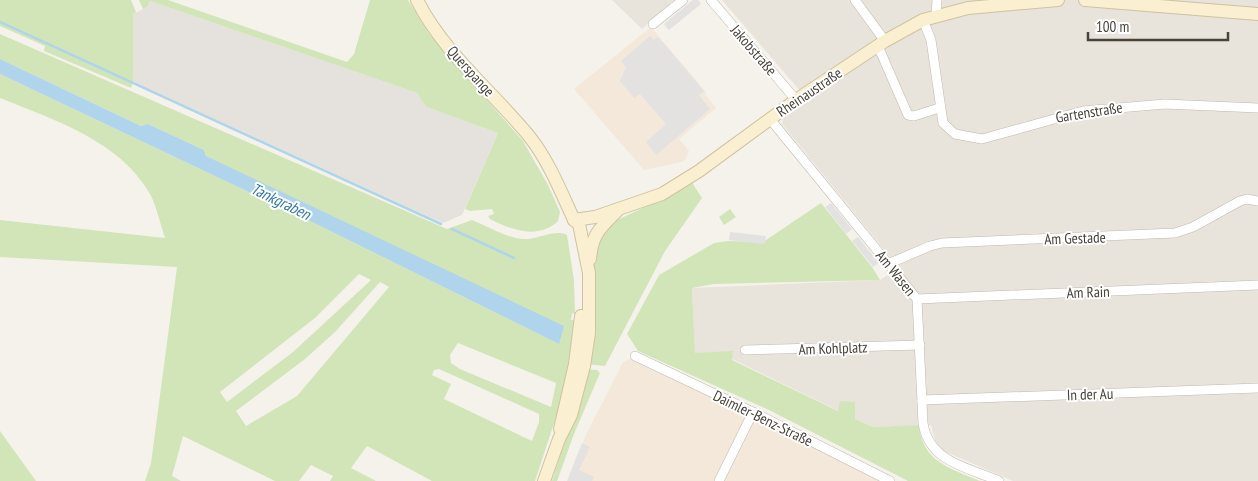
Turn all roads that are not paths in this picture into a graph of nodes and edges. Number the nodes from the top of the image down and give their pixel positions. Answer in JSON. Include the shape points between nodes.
{"nodes":[{"id":1,"x":417,"y":0,"type":"edge"},
{"id":2,"x":683,"y":0,"type":"edge"},
{"id":3,"x":711,"y":0,"type":"edge"},
{"id":4,"x":855,"y":0,"type":"edge"},
{"id":5,"x":937,"y":0,"type":"edge"},
{"id":6,"x":1058,"y":0,"type":"edge"},
{"id":7,"x":1085,"y":0,"type":"edge"},
{"id":8,"x":1101,"y":1,"type":"edge"},
{"id":9,"x":1165,"y":4,"type":"edge"},
{"id":10,"x":1258,"y":14,"type":"edge"},
{"id":11,"x":936,"y":16,"type":"junction"},
{"id":12,"x":923,"y":20,"type":"junction"},
{"id":13,"x":652,"y":24,"type":"dead end"},
{"id":14,"x":881,"y":44,"type":"junction"},
{"id":15,"x":796,"y":100,"type":"junction"},
{"id":16,"x":939,"y":108,"type":"junction"},
{"id":17,"x":1258,"y":108,"type":"edge"},
{"id":18,"x":770,"y":119,"type":"junction"},
{"id":19,"x":1258,"y":201,"type":"edge"},
{"id":20,"x":619,"y":210,"type":"junction"},
{"id":21,"x":574,"y":220,"type":"junction"},
{"id":22,"x":888,"y":264,"type":"junction"},
{"id":23,"x":588,"y":271,"type":"junction"},
{"id":24,"x":1258,"y":285,"type":"edge"},
{"id":25,"x":917,"y":299,"type":"junction"},
{"id":26,"x":920,"y":345,"type":"junction"},
{"id":27,"x":745,"y":350,"type":"dead end"},
{"id":28,"x":635,"y":356,"type":"dead end"},
{"id":29,"x":1258,"y":388,"type":"edge"},
{"id":30,"x":922,"y":400,"type":"junction"},
{"id":31,"x":753,"y":412,"type":"junction"},
{"id":32,"x":559,"y":439,"type":"junction"},
{"id":33,"x":544,"y":481,"type":"edge"},
{"id":34,"x":719,"y":481,"type":"edge"},
{"id":35,"x":890,"y":481,"type":"edge"},
{"id":36,"x":999,"y":481,"type":"edge"}],
"edges":[{"from":1,"to":21,"type":"street","name":"Querspange","via":[[444,42],[530,138],[556,181]]},
{"from":2,"to":13,"type":"street"},
{"from":3,"to":15,"type":"street","name":"Jakobstraße"},
{"from":4,"to":14,"type":"street"},
{"from":5,"to":11,"type":"street"},
{"from":6,"to":11,"type":"street","name":"Rheinaustraße","via":[[968,8]]},
{"from":7,"to":8,"type":"street"},
{"from":8,"to":9,"type":"street"},
{"from":9,"to":10,"type":"street"},
{"from":11,"to":12,"type":"street","name":"Rheinaustraße"},
{"from":12,"to":14,"type":"street","name":"Rheinaustraße"},
{"from":12,"to":16,"type":"street","name":"Gartenstraße","via":[[931,40]]},
{"from":14,"to":15,"type":"street","name":"Rheinaustraße"},
{"from":14,"to":16,"type":"street","via":[[908,115]]},
{"from":15,"to":18,"type":"street","name":"Rheinaustraße"},
{"from":16,"to":17,"type":"street","name":"Gartenstraße","via":[[948,129],[964,137],[982,139],[1083,111],[1165,104]]},
{"from":18,"to":20,"type":"street","name":"Rheinaustraße","via":[[662,194]]},
{"from":18,"to":22,"type":"street","name":"Am Wasen"},
{"from":19,"to":22,"type":"street","name":"Am Gestade","via":[[1240,201],[1193,228],[1175,233],[942,243]]},
{"from":20,"to":21,"type":"street","name":"Rheinaustraße"},
{"from":20,"to":23,"type":"street","via":[[598,230],[591,243]]},
{"from":21,"to":23,"type":"street","name":"Querspange","via":[[579,224]]},
{"from":21,"to":32,"type":"street","via":[[572,234],[582,300],[580,331]]},
{"from":22,"to":25,"type":"street","name":"Am Wasen"},
{"from":23,"to":32,"type":"street","via":[[588,333],[584,366],[572,416]]},
{"from":24,"to":25,"type":"street","name":"Am Rain"},
{"from":25,"to":26,"type":"street","name":"Am Wasen"},
{"from":26,"to":27,"type":"street","name":"Am Kohlplatz"},
{"from":26,"to":30,"type":"street","name":"Am Wasen"},
{"from":28,"to":31,"type":"street","name":"Daimler-Benz-Straße"},
{"from":29,"to":30,"type":"street","name":"In der Au"},
{"from":30,"to":36,"type":"street","name":"Am Wasen","via":[[926,437],[933,450]]},
{"from":31,"to":34,"type":"street"},
{"from":31,"to":35,"type":"street","name":"Daimler-Benz-Straße"},
{"from":32,"to":33,"type":"street"}]}
